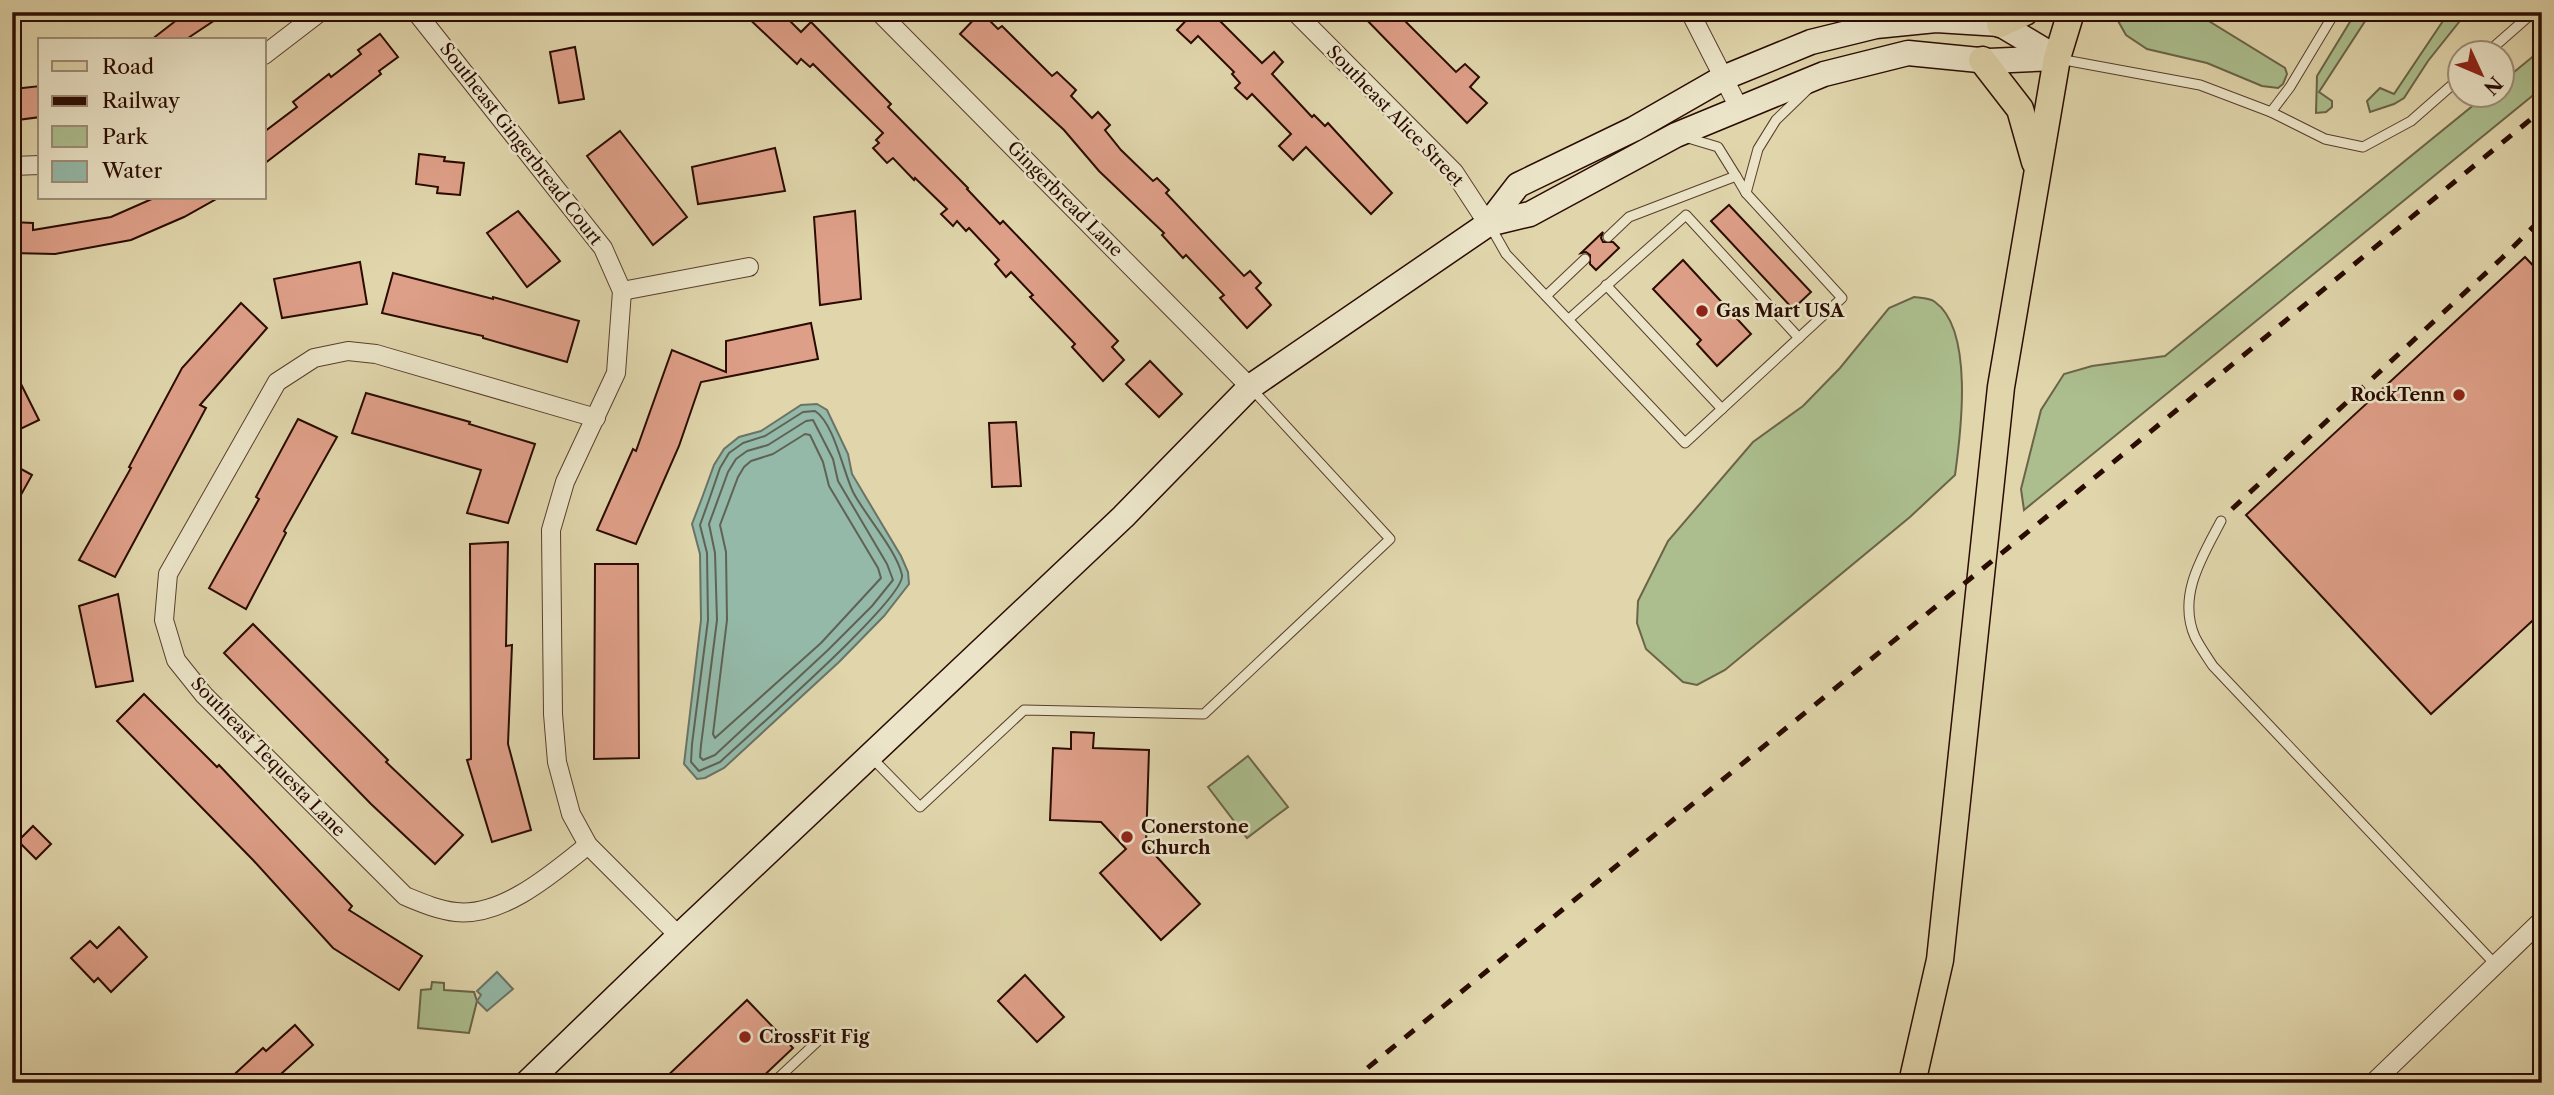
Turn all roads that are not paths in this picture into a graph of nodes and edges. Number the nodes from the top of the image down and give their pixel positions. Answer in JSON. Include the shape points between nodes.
{"nodes":[{"id":1,"x":320,"y":12,"type":"edge"},
{"id":2,"x":416,"y":12,"type":"edge"},
{"id":3,"x":879,"y":12,"type":"edge"},
{"id":4,"x":1295,"y":12,"type":"edge"},
{"id":5,"x":1690,"y":12,"type":"edge"},
{"id":6,"x":2025,"y":12,"type":"edge"},
{"id":7,"x":2071,"y":12,"type":"edge"},
{"id":8,"x":2334,"y":12,"type":"edge"},
{"id":9,"x":2539,"y":12,"type":"edge"},
{"id":10,"x":2000,"y":24,"type":"junction"},
{"id":11,"x":2504,"y":38,"type":"edge"},
{"id":12,"x":266,"y":53,"type":"edge"},
{"id":13,"x":2057,"y":58,"type":"junction"},
{"id":14,"x":1982,"y":60,"type":"junction"},
{"id":15,"x":1824,"y":74,"type":"junction"},
{"id":16,"x":1723,"y":78,"type":"junction"},
{"id":17,"x":2446,"y":90,"type":"edge"},
{"id":18,"x":1739,"y":108,"type":"junction"},
{"id":19,"x":2271,"y":112,"type":"junction"},
{"id":20,"x":1676,"y":135,"type":"junction"},
{"id":21,"x":38,"y":165,"type":"edge"},
{"id":22,"x":12,"y":166,"type":"edge"},
{"id":23,"x":2038,"y":172,"type":"junction"},
{"id":24,"x":1736,"y":176,"type":"junction"},
{"id":25,"x":1746,"y":193,"type":"junction"},
{"id":26,"x":1678,"y":199,"type":"junction"},
{"id":27,"x":1686,"y":215,"type":"junction"},
{"id":28,"x":1488,"y":224,"type":"junction"},
{"id":29,"x":1608,"y":237,"type":"dead end"},
{"id":30,"x":1585,"y":259,"type":"dead end"},
{"id":31,"x":749,"y":267,"type":"dead end"},
{"id":32,"x":1606,"y":285,"type":"junction"},
{"id":33,"x":622,"y":291,"type":"junction"},
{"id":34,"x":1546,"y":296,"type":"junction"},
{"id":35,"x":1569,"y":319,"type":"junction"},
{"id":36,"x":1799,"y":338,"type":"junction"},
{"id":37,"x":1250,"y":387,"type":"junction"},
{"id":38,"x":1722,"y":409,"type":"junction"},
{"id":39,"x":596,"y":418,"type":"junction"},
{"id":40,"x":2221,"y":521,"type":"dead end"},
{"id":41,"x":871,"y":757,"type":"junction"},
{"id":42,"x":588,"y":845,"type":"junction"},
{"id":43,"x":2542,"y":920,"type":"edge"},
{"id":44,"x":679,"y":936,"type":"junction"},
{"id":45,"x":2495,"y":964,"type":"junction"},
{"id":46,"x":820,"y":1040,"type":"dead end"},
{"id":47,"x":531,"y":1081,"type":"edge"},
{"id":48,"x":773,"y":1083,"type":"edge"},
{"id":49,"x":1912,"y":1083,"type":"edge"},
{"id":50,"x":2373,"y":1083,"type":"edge"}],
"edges":[{"from":1,"to":12,"type":"street"},
{"from":2,"to":33,"type":"street","name":"Southeast Gingerbread Court","via":[[603,248]]},
{"from":3,"to":37,"type":"street","name":"Gingerbread Lane"},
{"from":4,"to":28,"type":"street","name":"Southeast Alice Street","via":[[1454,172]]},
{"from":5,"to":16,"type":"street"},
{"from":6,"to":10,"type":"main road"},
{"from":7,"to":13,"type":"main road"},
{"from":8,"to":19,"type":"lane"},
{"from":9,"to":11,"type":"lane"},
{"from":10,"to":13,"type":"main road"},
{"from":10,"to":16,"type":"main road","via":[[1936,20],[1876,26],[1811,42]]},
{"from":13,"to":14,"type":"main road"},
{"from":13,"to":19,"type":"lane","via":[[2200,85]]},
{"from":13,"to":23,"type":"main road"},
{"from":14,"to":15,"type":"main road","via":[[1908,53]]},
{"from":14,"to":23,"type":"main road","via":[[2020,109]]},
{"from":15,"to":18,"type":"main road"},
{"from":15,"to":25,"type":"lane","via":[[1776,120],[1758,149]]},
{"from":16,"to":18,"type":"street"},
{"from":16,"to":28,"type":"main road","via":[[1634,129],[1518,185]]},
{"from":17,"to":19,"type":"lane","via":[[2411,121],[2363,147],[2325,139]]},
{"from":18,"to":20,"type":"main road"},
{"from":20,"to":24,"type":"lane","via":[[1718,147]]},
{"from":20,"to":28,"type":"main road","via":[[1530,214]]},
{"from":21,"to":22,"type":"street"},
{"from":23,"to":49,"type":"main road","via":[[2001,387],[1940,960]]},
{"from":24,"to":25,"type":"lane"},
{"from":24,"to":26,"type":"lane"},
{"from":25,"to":36,"type":"lane","via":[[1842,298]]},
{"from":26,"to":27,"type":"lane"},
{"from":26,"to":29,"type":"lane","via":[[1629,217]]},
{"from":27,"to":32,"type":"lane"},
{"from":27,"to":36,"type":"lane"},
{"from":28,"to":34,"type":"lane","via":[[1506,254]]},
{"from":28,"to":37,"type":"main road"},
{"from":30,"to":34,"type":"lane"},
{"from":31,"to":33,"type":"street"},
{"from":32,"to":35,"type":"lane"},
{"from":32,"to":38,"type":"lane"},
{"from":33,"to":39,"type":"street","name":"Southeast Gingerbread Court","via":[[616,373]]},
{"from":34,"to":35,"type":"lane"},
{"from":35,"to":38,"type":"lane","via":[[1685,443]]},
{"from":36,"to":38,"type":"lane"},
{"from":37,"to":41,"type":"main road","via":[[1123,517]]},
{"from":37,"to":41,"type":"lane","via":[[1390,539],[1204,715],[1024,710],[920,807]]},
{"from":39,"to":42,"type":"street","name":"Southeast Gingerbread Court","via":[[565,482],[551,530],[557,762],[571,814]]},
{"from":39,"to":42,"type":"street","name":"Southeast Tequesta Lane","via":[[376,354],[348,351],[314,358],[276,383],[168,575],[164,620],[176,660],[204,695],[405,896],[459,913],[500,905],[539,884]]},
{"from":40,"to":45,"type":"lane","via":[[2197,567],[2187,601],[2194,635],[2213,666]]},
{"from":41,"to":44,"type":"main road"},
{"from":42,"to":44,"type":"street","name":"Southeast Gingerbread Court"},
{"from":43,"to":45,"type":"street"},
{"from":44,"to":47,"type":"main road"},
{"from":45,"to":50,"type":"street"},
{"from":46,"to":48,"type":"lane"}]}
